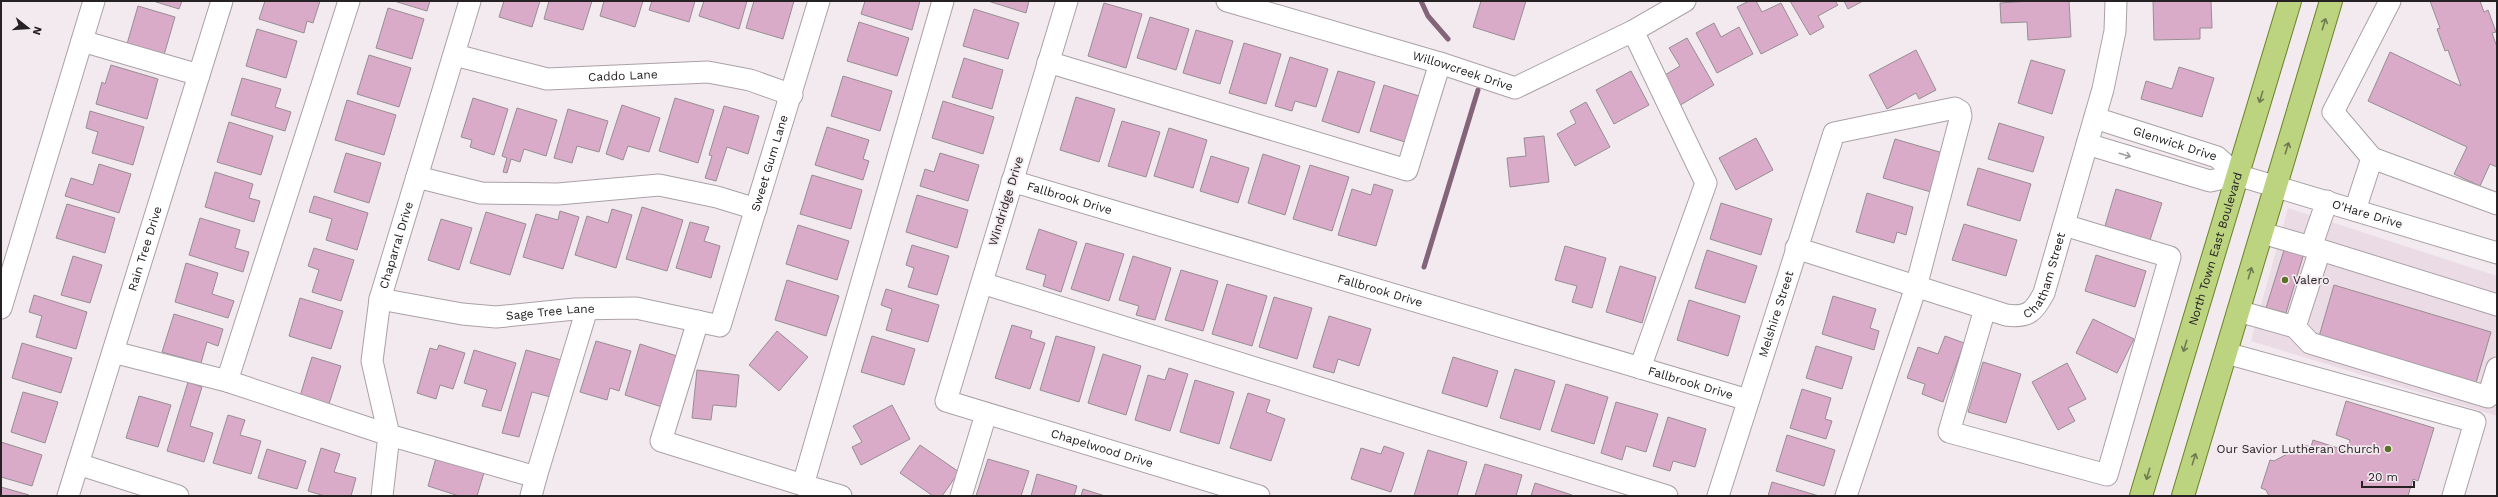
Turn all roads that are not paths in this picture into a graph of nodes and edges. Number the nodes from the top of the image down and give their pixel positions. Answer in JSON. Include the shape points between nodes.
{"nodes":[{"id":1,"x":94,"y":1,"type":"edge"},
{"id":2,"x":222,"y":1,"type":"edge"},
{"id":3,"x":350,"y":1,"type":"edge"},
{"id":4,"x":470,"y":1,"type":"edge"},
{"id":5,"x":819,"y":1,"type":"edge"},
{"id":6,"x":943,"y":1,"type":"edge"},
{"id":7,"x":1067,"y":1,"type":"edge"},
{"id":8,"x":1227,"y":1,"type":"edge"},
{"id":9,"x":1685,"y":1,"type":"edge"},
{"id":10,"x":2116,"y":1,"type":"edge"},
{"id":11,"x":2290,"y":1,"type":"edge"},
{"id":12,"x":2331,"y":1,"type":"edge"},
{"id":13,"x":2390,"y":1,"type":"edge"},
{"id":14,"x":1633,"y":31,"type":"junction"},
{"id":15,"x":82,"y":41,"type":"junction"},
{"id":16,"x":455,"y":55,"type":"junction"},
{"id":17,"x":1048,"y":62,"type":"junction"},
{"id":18,"x":1440,"y":63,"type":"junction"},
{"id":19,"x":199,"y":75,"type":"junction"},
{"id":20,"x":792,"y":95,"type":"junction"},
{"id":21,"x":2095,"y":118,"type":"junction"},
{"id":22,"x":2088,"y":144,"type":"junction"},
{"id":23,"x":2372,"y":158,"type":"junction"},
{"id":24,"x":2237,"y":175,"type":"junction"},
{"id":25,"x":418,"y":177,"type":"junction"},
{"id":26,"x":1012,"y":181,"type":"junction"},
{"id":27,"x":2276,"y":186,"type":"junction"},
{"id":28,"x":2327,"y":201,"type":"junction"},
{"id":29,"x":2497,"y":204,"type":"edge"},
{"id":30,"x":756,"y":209,"type":"junction"},
{"id":31,"x":2355,"y":210,"type":"junction"},
{"id":32,"x":2064,"y":225,"type":"junction"},
{"id":33,"x":2262,"y":233,"type":"junction"},
{"id":34,"x":1796,"y":248,"type":"junction"},
{"id":35,"x":2316,"y":248,"type":"junction"},
{"id":36,"x":2497,"y":253,"type":"edge"},
{"id":37,"x":982,"y":283,"type":"junction"},
{"id":38,"x":1916,"y":287,"type":"junction"},
{"id":39,"x":380,"y":299,"type":"junction"},
{"id":40,"x":2497,"y":305,"type":"edge"},
{"id":41,"x":1,"y":308,"type":"edge"},
{"id":42,"x":1985,"y":308,"type":"junction"},
{"id":43,"x":587,"y":309,"type":"junction"},
{"id":44,"x":2238,"y":311,"type":"junction"},
{"id":45,"x":698,"y":321,"type":"junction"},
{"id":46,"x":720,"y":326,"type":"joint"},
{"id":47,"x":2295,"y":327,"type":"junction"},
{"id":48,"x":113,"y":352,"type":"junction"},
{"id":49,"x":2226,"y":353,"type":"junction"},
{"id":50,"x":1640,"y":368,"type":"junction"},
{"id":51,"x":2497,"y":368,"type":"edge"},
{"id":52,"x":227,"y":381,"type":"junction"},
{"id":53,"x":1748,"y":400,"type":"junction"},
{"id":54,"x":946,"y":401,"type":"joint"},
{"id":55,"x":986,"y":414,"type":"junction"},
{"id":56,"x":389,"y":435,"type":"junction"},
{"id":57,"x":78,"y":464,"type":"junction"},
{"id":58,"x":803,"y":485,"type":"junction"},
{"id":59,"x":534,"y":487,"type":"edge"},
{"id":60,"x":68,"y":496,"type":"edge"},
{"id":61,"x":178,"y":496,"type":"edge"},
{"id":62,"x":382,"y":496,"type":"edge"},
{"id":63,"x":841,"y":496,"type":"edge"},
{"id":64,"x":961,"y":496,"type":"edge"},
{"id":65,"x":1259,"y":496,"type":"edge"},
{"id":66,"x":1667,"y":496,"type":"edge"},
{"id":67,"x":1718,"y":496,"type":"edge"},
{"id":68,"x":1846,"y":496,"type":"edge"},
{"id":69,"x":2141,"y":496,"type":"edge"},
{"id":70,"x":2183,"y":496,"type":"edge"},
{"id":71,"x":2453,"y":496,"type":"edge"}],
"edges":[{"from":1,"to":15,"type":"street"},
{"from":2,"to":19,"type":"street","name":"Rain Tree Drive"},
{"from":3,"to":52,"type":"street"},
{"from":4,"to":16,"type":"street","name":"Chaparral Drive"},
{"from":5,"to":20,"type":"street","name":"Sweet Gum Lane"},
{"from":6,"to":58,"type":"street"},
{"from":7,"to":17,"type":"street","name":"Windridge Drive"},
{"from":8,"to":18,"type":"street","name":"Willowcreek Drive"},
{"from":9,"to":14,"type":"street","name":"Willowcreek Drive"},
{"from":10,"to":21,"type":"street","name":"Chatham Street","via":[[2114,31]]},
{"from":11,"to":24,"type":"main road","name":"North Town East Boulevard","one_way":true},
{"from":27,"to":12,"type":"main road","one_way":true},
{"from":13,"to":23,"type":"street","via":[[2333,112]]},
{"from":14,"to":18,"type":"street","name":"Willowcreek Drive","via":[[1515,88]]},
{"from":14,"to":50,"type":"street","via":[[1706,183]]},
{"from":15,"to":19,"type":"street"},
{"from":15,"to":41,"type":"street"},
{"from":16,"to":20,"type":"street","name":"Caddo Lane","via":[[547,79],[708,72],[750,80]]},
{"from":16,"to":25,"type":"street","name":"Chaparral Drive"},
{"from":17,"to":18,"type":"street","via":[[1407,170]]},
{"from":17,"to":26,"type":"street","name":"Windridge Drive"},
{"from":19,"to":48,"type":"street","name":"Rain Tree Drive"},
{"from":20,"to":30,"type":"street","name":"Sweet Gum Lane"},
{"from":21,"to":22,"type":"street","name":"Chatham Street"},
{"from":21,"to":24,"type":"street","name":"Glenwick Drive","via":[[2217,157]]},
{"from":22,"to":24,"type":"street","name":"Glenwick Drive","one_way":true,"via":[[2210,181]]},
{"from":22,"to":32,"type":"street","name":"Chatham Street"},
{"from":23,"to":29,"type":"street"},
{"from":23,"to":31,"type":"street"},
{"from":24,"to":27,"type":"street","name":"O'Hare Drive"},
{"from":24,"to":69,"type":"main road","name":"North Town East Boulevard","one_way":true},
{"from":25,"to":30,"type":"street","via":[[481,193],[558,194],[659,185],[717,197]]},
{"from":25,"to":39,"type":"street","name":"Chaparral Drive"},
{"from":26,"to":37,"type":"street","name":"Windridge Drive"},
{"from":26,"to":50,"type":"street","name":"Fallbrook Drive"},
{"from":27,"to":28,"type":"street","name":"O'Hare Drive"},
{"from":27,"to":33,"type":"main road"},
{"from":28,"to":31,"type":"street","name":"O'Hare Drive"},
{"from":28,"to":35,"type":"street"},
{"from":30,"to":46,"type":"street","name":"Sweet Gum Lane"},
{"from":31,"to":36,"type":"street","name":"O'Hare Drive"},
{"from":32,"to":42,"type":"street","name":"Chatham Street","via":[[2044,293],[2036,308],[2022,317]]},
{"from":32,"to":42,"type":"street","via":[[2170,257],[2107,475],[1948,432]]},
{"from":33,"to":35,"type":"street"},
{"from":44,"to":33,"type":"main road","one_way":true},
{"from":34,"to":38,"type":"street","name":"Chatham Street"},
{"from":34,"to":38,"type":"street","name":"Melshire Street","via":[[1834,133],[1954,108],[1960,110],[1961,116]]},
{"from":34,"to":53,"type":"street","name":"Melshire Street"},
{"from":35,"to":40,"type":"street"},
{"from":35,"to":47,"type":"street"},
{"from":37,"to":54,"type":"street","name":"Windridge Drive"},
{"from":37,"to":66,"type":"street"},
{"from":38,"to":42,"type":"street","name":"Chatham Street"},
{"from":38,"to":68,"type":"street"},
{"from":39,"to":43,"type":"street","name":"Sage Tree Lane","via":[[462,314],[496,317]]},
{"from":39,"to":56,"type":"street","name":"Chaparral Drive","via":[[372,361]]},
{"from":43,"to":45,"type":"street","name":"Sage Tree Lane","via":[[636,308]]},
{"from":43,"to":59,"type":"street"},
{"from":44,"to":47,"type":"street"},
{"from":44,"to":49,"type":"main road"},
{"from":45,"to":46,"type":"street","name":"Sage Tree Lane"},
{"from":45,"to":58,"type":"street","via":[[661,441]]},
{"from":47,"to":51,"type":"street","via":[[2310,343],[2488,397]]},
{"from":48,"to":52,"type":"street"},
{"from":48,"to":57,"type":"street","name":"Rain Tree Drive"},
{"from":70,"to":49,"type":"main road","one_way":true},
{"from":49,"to":71,"type":"street","via":[[2475,422]]},
{"from":50,"to":53,"type":"street","name":"Fallbrook Drive"},
{"from":52,"to":56,"type":"street"},
{"from":53,"to":67,"type":"street","name":"Melshire Street"},
{"from":54,"to":55,"type":"street","name":"Chapelwood Drive"},
{"from":55,"to":64,"type":"street"},
{"from":55,"to":65,"type":"street","name":"Chapelwood Drive"},
{"from":56,"to":59,"type":"street"},
{"from":56,"to":62,"type":"street","name":"Chaparral Drive"},
{"from":57,"to":60,"type":"street","name":"Rain Tree Drive"},
{"from":57,"to":61,"type":"street"},
{"from":58,"to":63,"type":"street"}]}
